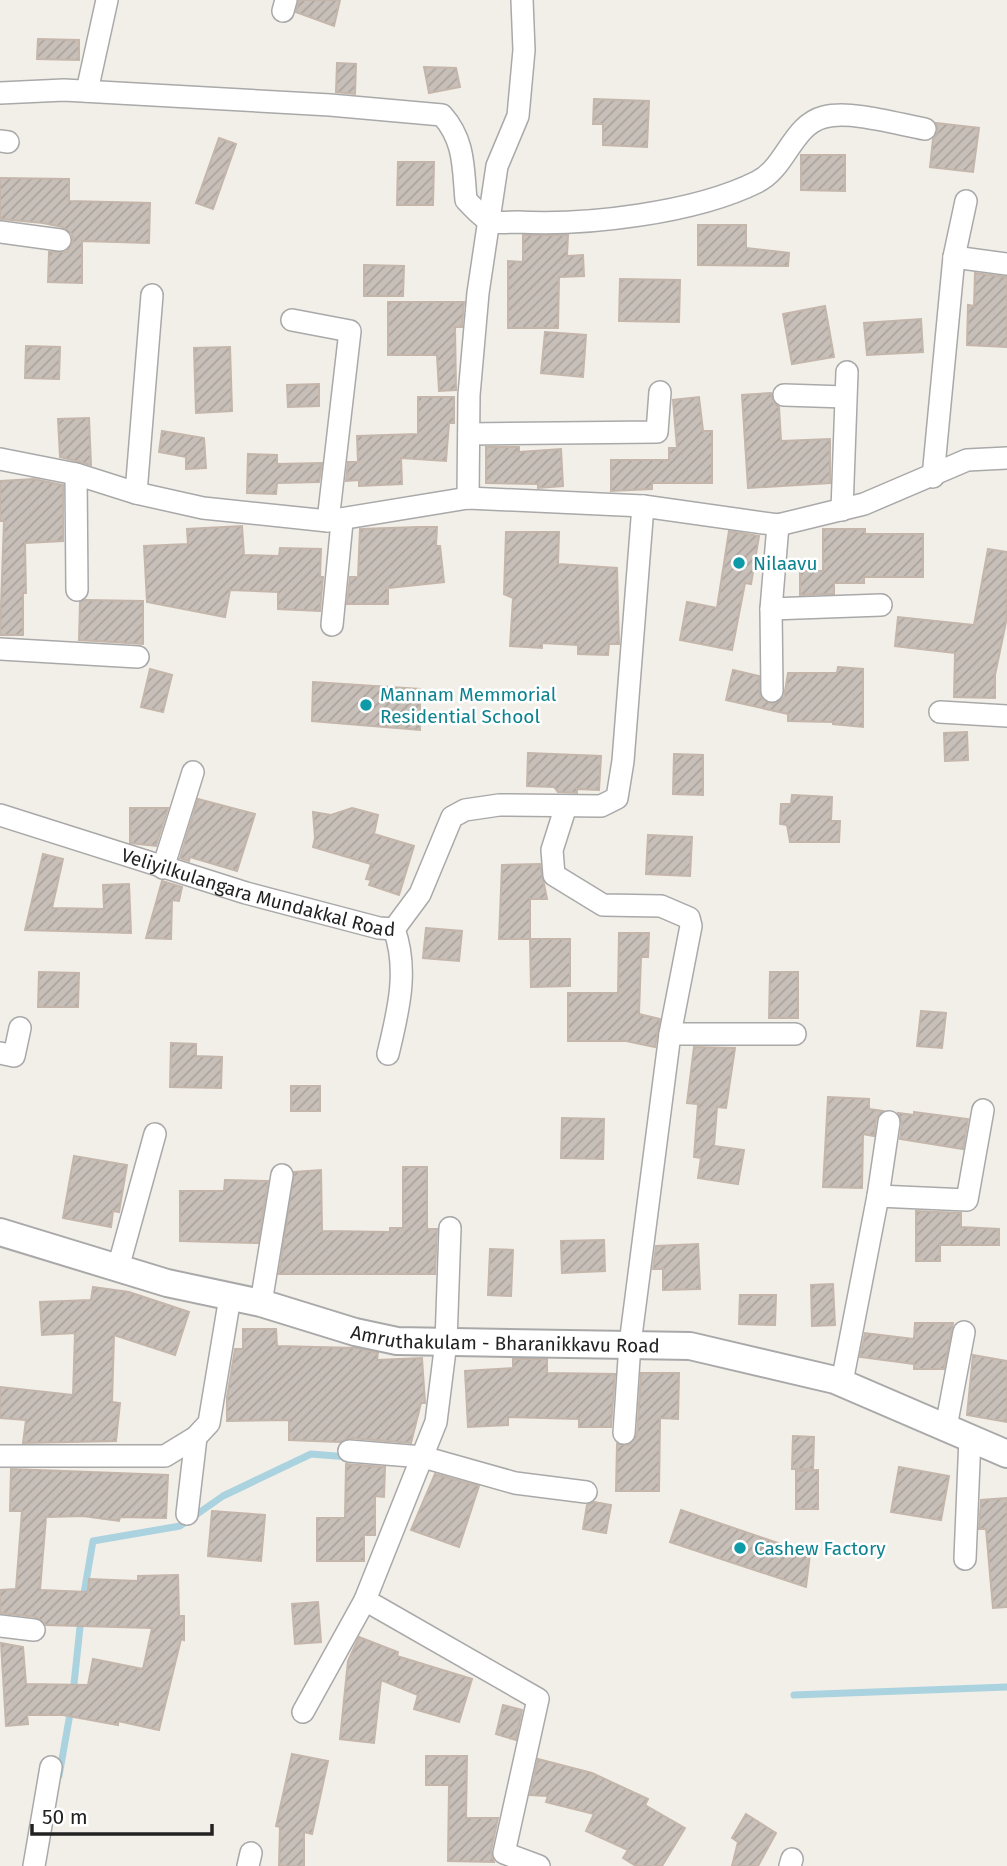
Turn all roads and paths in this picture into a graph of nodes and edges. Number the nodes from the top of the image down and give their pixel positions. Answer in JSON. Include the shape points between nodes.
{"nodes":[{"id":1,"x":107,"y":0,"type":"edge"},
{"id":2,"x":522,"y":0,"type":"edge"},
{"id":3,"x":87,"y":91,"type":"junction"},
{"id":4,"x":0,"y":93,"type":"edge"},
{"id":5,"x":925,"y":129,"type":"dead end"},
{"id":6,"x":967,"y":201,"type":"dead end"},
{"id":7,"x":489,"y":221,"type":"junction"},
{"id":8,"x":0,"y":232,"type":"edge"},
{"id":9,"x":60,"y":240,"type":"dead end"},
{"id":10,"x":954,"y":257,"type":"junction"},
{"id":11,"x":1007,"y":264,"type":"edge"},
{"id":12,"x":152,"y":295,"type":"dead end"},
{"id":13,"x":292,"y":320,"type":"dead end"},
{"id":14,"x":848,"y":372,"type":"dead end"},
{"id":15,"x":660,"y":392,"type":"dead end"},
{"id":16,"x":784,"y":395,"type":"dead end"},
{"id":17,"x":845,"y":397,"type":"junction"},
{"id":18,"x":469,"y":434,"type":"junction"},
{"id":19,"x":1007,"y":458,"type":"edge"},
{"id":20,"x":0,"y":459,"type":"edge"},
{"id":21,"x":76,"y":474,"type":"junction"},
{"id":22,"x":933,"y":477,"type":"junction"},
{"id":23,"x":136,"y":493,"type":"junction"},
{"id":24,"x":468,"y":498,"type":"junction"},
{"id":25,"x":643,"y":506,"type":"junction"},
{"id":26,"x":842,"y":510,"type":"junction"},
{"id":27,"x":335,"y":521,"type":"junction"},
{"id":28,"x":778,"y":525,"type":"junction"},
{"id":29,"x":77,"y":590,"type":"dead end"},
{"id":30,"x":881,"y":605,"type":"dead end"},
{"id":31,"x":772,"y":609,"type":"junction"},
{"id":32,"x":332,"y":625,"type":"dead end"},
{"id":33,"x":0,"y":649,"type":"edge"},
{"id":34,"x":138,"y":657,"type":"dead end"},
{"id":35,"x":772,"y":691,"type":"dead end"},
{"id":36,"x":940,"y":712,"type":"dead end"},
{"id":37,"x":1007,"y":716,"type":"edge"},
{"id":38,"x":192,"y":772,"type":"dead end"},
{"id":39,"x":566,"y":806,"type":"junction"},
{"id":40,"x":0,"y":815,"type":"edge"},
{"id":41,"x":163,"y":867,"type":"junction"},
{"id":42,"x":394,"y":929,"type":"junction"},
{"id":43,"x":20,"y":1028,"type":"dead end"},
{"id":44,"x":670,"y":1034,"type":"junction"},
{"id":45,"x":796,"y":1034,"type":"dead end"},
{"id":46,"x":0,"y":1053,"type":"edge"},
{"id":47,"x":388,"y":1054,"type":"dead end"},
{"id":48,"x":983,"y":1110,"type":"dead end"},
{"id":49,"x":889,"y":1122,"type":"dead end"},
{"id":50,"x":155,"y":1134,"type":"dead end"},
{"id":51,"x":282,"y":1175,"type":"dead end"},
{"id":52,"x":878,"y":1196,"type":"junction"},
{"id":53,"x":450,"y":1228,"type":"dead end"},
{"id":54,"x":0,"y":1232,"type":"edge"},
{"id":55,"x":118,"y":1268,"type":"junction"},
{"id":56,"x":230,"y":1297,"type":"junction"},
{"id":57,"x":261,"y":1303,"type":"junction"},
{"id":58,"x":964,"y":1332,"type":"dead end"},
{"id":59,"x":446,"y":1342,"type":"junction"},
{"id":60,"x":630,"y":1344,"type":"junction"},
{"id":61,"x":842,"y":1382,"type":"junction"},
{"id":62,"x":958,"y":1432,"type":"junction"},
{"id":63,"x":624,"y":1433,"type":"dead end"},
{"id":64,"x":196,"y":1437,"type":"junction"},
{"id":65,"x":349,"y":1451,"type":"dead end"},
{"id":66,"x":1007,"y":1454,"type":"edge"},
{"id":67,"x":0,"y":1456,"type":"edge"},
{"id":68,"x":423,"y":1457,"type":"junction"},
{"id":69,"x":586,"y":1492,"type":"dead end"},
{"id":70,"x":187,"y":1514,"type":"dead end"},
{"id":71,"x":964,"y":1559,"type":"dead end"},
{"id":72,"x":365,"y":1600,"type":"junction"},
{"id":73,"x":0,"y":1626,"type":"edge"},
{"id":74,"x":34,"y":1630,"type":"dead end"},
{"id":75,"x":303,"y":1712,"type":"dead end"},
{"id":76,"x":51,"y":1767,"type":"dead end"},
{"id":77,"x":533,"y":1865,"type":"edge"},
{"id":78,"x":34,"y":1866,"type":"edge"}],
"edges":[{"from":1,"to":3,"type":"street"},
{"from":2,"to":7,"type":"street","via":[[524,50],[518,116],[497,166]]},
{"from":3,"to":4,"type":"street"},
{"from":3,"to":7,"type":"street","via":[[442,115],[462,147],[466,200]]},
{"from":5,"to":7,"type":"street","via":[[827,116],[811,121],[769,174],[757,182],[690,205],[632,216],[539,224]]},
{"from":6,"to":10,"type":"street"},
{"from":7,"to":18,"type":"street","via":[[473,343]]},
{"from":8,"to":9,"type":"street"},
{"from":10,"to":11,"type":"street"},
{"from":10,"to":22,"type":"street"},
{"from":12,"to":23,"type":"street"},
{"from":13,"to":27,"type":"street","via":[[350,331]]},
{"from":14,"to":17,"type":"street"},
{"from":15,"to":18,"type":"street","via":[[657,432]]},
{"from":16,"to":17,"type":"street"},
{"from":17,"to":26,"type":"street"},
{"from":18,"to":24,"type":"street"},
{"from":19,"to":22,"type":"street","via":[[967,460]]},
{"from":20,"to":21,"type":"street"},
{"from":21,"to":23,"type":"street"},
{"from":21,"to":29,"type":"street"},
{"from":22,"to":26,"type":"street"},
{"from":23,"to":27,"type":"street","via":[[203,508]]},
{"from":24,"to":25,"type":"street"},
{"from":24,"to":27,"type":"street"},
{"from":25,"to":28,"type":"street"},
{"from":25,"to":39,"type":"street","name":"Veliyilkulangara Mundakkal Road","via":[[617,798],[601,806]]},
{"from":26,"to":28,"type":"street"},
{"from":27,"to":32,"type":"street"},
{"from":28,"to":31,"type":"street"},
{"from":30,"to":31,"type":"street"},
{"from":31,"to":35,"type":"street"},
{"from":33,"to":34,"type":"street"},
{"from":36,"to":37,"type":"street"},
{"from":38,"to":41,"type":"street"},
{"from":39,"to":42,"type":"street","name":"Veliyilkulangara Mundakkal Road","via":[[499,805],[465,810],[452,817],[420,894]]},
{"from":39,"to":44,"type":"street","via":[[551,850],[554,875],[603,905],[661,906],[689,918],[687,959]]},
{"from":40,"to":41,"type":"street","name":"Veliyilkulangara Mundakkal Road"},
{"from":41,"to":42,"type":"street","name":"Veliyilkulangara Mundakkal Road","via":[[246,894]]},
{"from":42,"to":47,"type":"street","via":[[402,956],[400,1003]]},
{"from":43,"to":46,"type":"street","via":[[13,1056]]},
{"from":44,"to":45,"type":"street"},
{"from":44,"to":60,"type":"street"},
{"from":48,"to":52,"type":"street","via":[[967,1200]]},
{"from":49,"to":52,"type":"street"},
{"from":50,"to":55,"type":"street"},
{"from":51,"to":57,"type":"street"},
{"from":52,"to":61,"type":"street"},
{"from":53,"to":59,"type":"street"},
{"from":54,"to":55,"type":"street","name":"Amruthakulam - Bharanikkavu Road"},
{"from":55,"to":56,"type":"street","name":"Amruthakulam - Bharanikkavu Road"},
{"from":56,"to":57,"type":"street","name":"Amruthakulam - Bharanikkavu Road"},
{"from":56,"to":64,"type":"street","via":[[209,1423]]},
{"from":57,"to":59,"type":"street","name":"Amruthakulam - Bharanikkavu Road","via":[[397,1341]]},
{"from":58,"to":62,"type":"street"},
{"from":59,"to":60,"type":"street","name":"Amruthakulam - Bharanikkavu Road"},
{"from":59,"to":68,"type":"street","via":[[436,1422]]},
{"from":60,"to":61,"type":"street","name":"Amruthakulam - Bharanikkavu Road","via":[[690,1346]]},
{"from":60,"to":63,"type":"street"},
{"from":61,"to":62,"type":"street","name":"Amruthakulam - Bharanikkavu Road"},
{"from":62,"to":66,"type":"street","name":"Amruthakulam - Bharanikkavu Road"},
{"from":62,"to":71,"type":"street"},
{"from":64,"to":67,"type":"street","via":[[164,1456]]},
{"from":64,"to":70,"type":"street"},
{"from":65,"to":68,"type":"street"},
{"from":68,"to":69,"type":"street","via":[[515,1483]]},
{"from":68,"to":72,"type":"street"},
{"from":72,"to":75,"type":"street"},
{"from":72,"to":77,"type":"street","via":[[538,1699],[504,1853]]},
{"from":73,"to":74,"type":"street"},
{"from":76,"to":78,"type":"street"}]}
